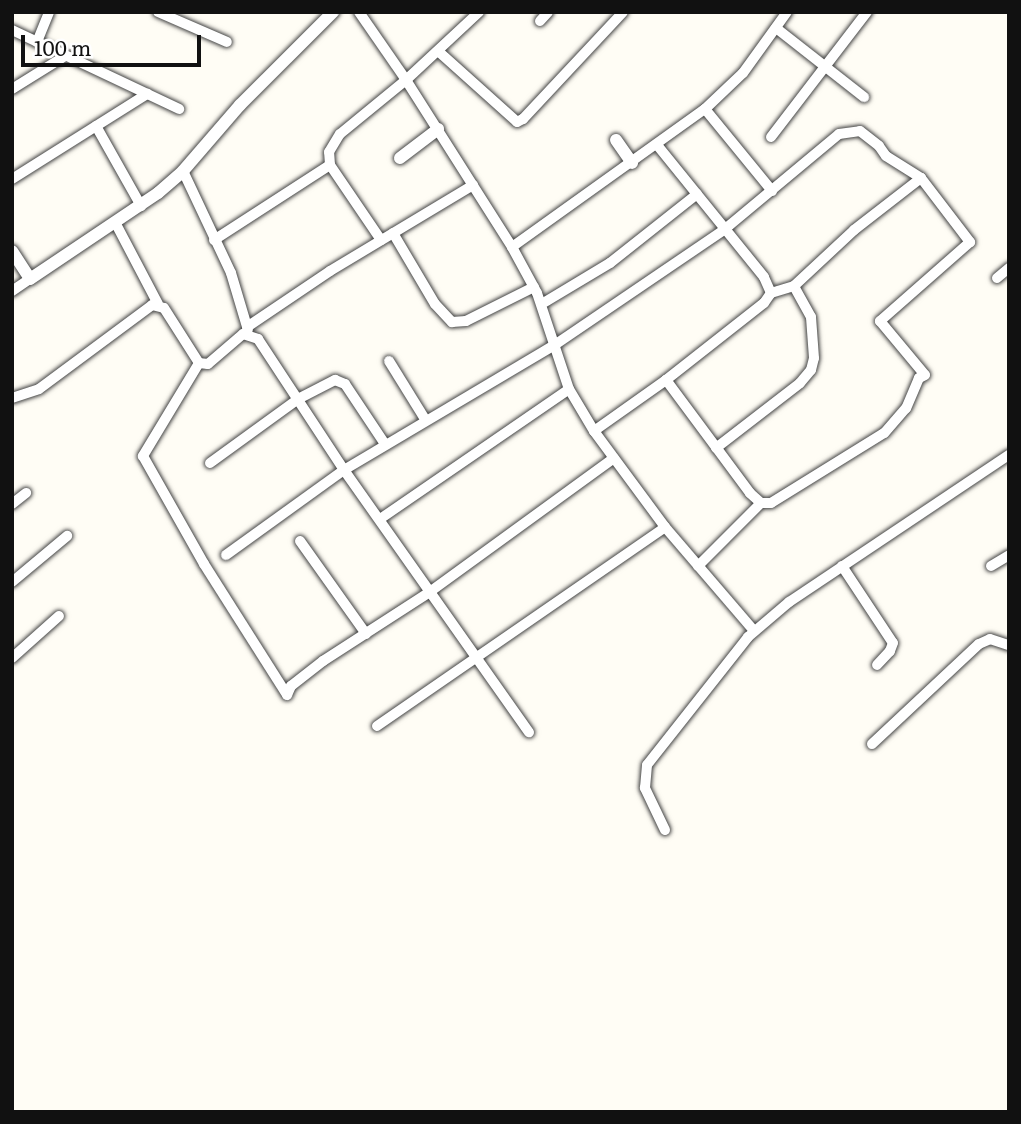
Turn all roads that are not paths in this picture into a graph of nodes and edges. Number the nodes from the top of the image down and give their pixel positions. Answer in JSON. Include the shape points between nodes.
{"nodes":[{"id":1,"x":49,"y":12,"type":"edge"},
{"id":2,"x":158,"y":12,"type":"edge"},
{"id":3,"x":333,"y":12,"type":"edge"},
{"id":4,"x":359,"y":12,"type":"edge"},
{"id":5,"x":479,"y":12,"type":"edge"},
{"id":6,"x":548,"y":12,"type":"edge"},
{"id":7,"x":623,"y":12,"type":"edge"},
{"id":8,"x":787,"y":12,"type":"edge"},
{"id":9,"x":867,"y":12,"type":"edge"},
{"id":10,"x":540,"y":21,"type":"dead end"},
{"id":11,"x":776,"y":28,"type":"junction"},
{"id":12,"x":12,"y":30,"type":"edge"},
{"id":13,"x":37,"y":42,"type":"junction"},
{"id":14,"x":227,"y":42,"type":"dead end"},
{"id":15,"x":438,"y":51,"type":"junction"},
{"id":16,"x":65,"y":55,"type":"junction"},
{"id":17,"x":826,"y":67,"type":"junction"},
{"id":18,"x":406,"y":80,"type":"junction"},
{"id":19,"x":12,"y":89,"type":"edge"},
{"id":20,"x":147,"y":94,"type":"junction"},
{"id":21,"x":864,"y":97,"type":"dead end"},
{"id":22,"x":179,"y":109,"type":"dead end"},
{"id":23,"x":705,"y":109,"type":"junction"},
{"id":24,"x":96,"y":126,"type":"junction"},
{"id":25,"x":438,"y":129,"type":"junction"},
{"id":26,"x":771,"y":137,"type":"dead end"},
{"id":27,"x":616,"y":140,"type":"dead end"},
{"id":28,"x":657,"y":145,"type":"junction"},
{"id":29,"x":400,"y":158,"type":"dead end"},
{"id":30,"x":632,"y":163,"type":"junction"},
{"id":31,"x":330,"y":165,"type":"junction"},
{"id":32,"x":183,"y":171,"type":"junction"},
{"id":33,"x":921,"y":178,"type":"junction"},
{"id":34,"x":12,"y":179,"type":"edge"},
{"id":35,"x":473,"y":185,"type":"junction"},
{"id":36,"x":772,"y":191,"type":"junction"},
{"id":37,"x":697,"y":194,"type":"junction"},
{"id":38,"x":141,"y":206,"type":"junction"},
{"id":39,"x":116,"y":223,"type":"junction"},
{"id":40,"x":725,"y":229,"type":"junction"},
{"id":41,"x":393,"y":233,"type":"junction"},
{"id":42,"x":214,"y":240,"type":"junction"},
{"id":43,"x":382,"y":240,"type":"junction"},
{"id":44,"x":512,"y":247,"type":"junction"},
{"id":45,"x":12,"y":251,"type":"edge"},
{"id":46,"x":1009,"y":268,"type":"edge"},
{"id":47,"x":997,"y":278,"type":"dead end"},
{"id":48,"x":30,"y":279,"type":"junction"},
{"id":49,"x":794,"y":286,"type":"junction"},
{"id":50,"x":534,"y":288,"type":"junction"},
{"id":51,"x":12,"y":291,"type":"edge"},
{"id":52,"x":771,"y":293,"type":"junction"},
{"id":53,"x":545,"y":302,"type":"dead end"},
{"id":54,"x":158,"y":304,"type":"junction"},
{"id":55,"x":248,"y":330,"type":"junction"},
{"id":56,"x":553,"y":345,"type":"junction"},
{"id":57,"x":389,"y":361,"type":"dead end"},
{"id":58,"x":199,"y":363,"type":"junction"},
{"id":59,"x":666,"y":380,"type":"junction"},
{"id":60,"x":569,"y":389,"type":"junction"},
{"id":61,"x":12,"y":398,"type":"edge"},
{"id":62,"x":298,"y":399,"type":"junction"},
{"id":63,"x":425,"y":419,"type":"junction"},
{"id":64,"x":594,"y":431,"type":"junction"},
{"id":65,"x":386,"y":444,"type":"junction"},
{"id":66,"x":716,"y":448,"type":"junction"},
{"id":67,"x":1009,"y":455,"type":"edge"},
{"id":68,"x":614,"y":458,"type":"junction"},
{"id":69,"x":210,"y":463,"type":"dead end"},
{"id":70,"x":344,"y":470,"type":"junction"},
{"id":71,"x":26,"y":493,"type":"dead end"},
{"id":72,"x":761,"y":503,"type":"junction"},
{"id":73,"x":12,"y":504,"type":"edge"},
{"id":74,"x":380,"y":519,"type":"junction"},
{"id":75,"x":665,"y":527,"type":"junction"},
{"id":76,"x":66,"y":536,"type":"dead end"},
{"id":77,"x":300,"y":541,"type":"dead end"},
{"id":78,"x":226,"y":555,"type":"dead end"},
{"id":79,"x":1009,"y":555,"type":"edge"},
{"id":80,"x":698,"y":566,"type":"junction"},
{"id":81,"x":842,"y":566,"type":"junction"},
{"id":82,"x":991,"y":566,"type":"dead end"},
{"id":83,"x":12,"y":582,"type":"edge"},
{"id":84,"x":430,"y":591,"type":"junction"},
{"id":85,"x":59,"y":616,"type":"dead end"},
{"id":86,"x":754,"y":631,"type":"junction"},
{"id":87,"x":366,"y":634,"type":"junction"},
{"id":88,"x":1009,"y":645,"type":"edge"},
{"id":89,"x":12,"y":658,"type":"edge"},
{"id":90,"x":476,"y":659,"type":"junction"},
{"id":91,"x":877,"y":664,"type":"dead end"},
{"id":92,"x":377,"y":726,"type":"dead end"},
{"id":93,"x":529,"y":732,"type":"dead end"},
{"id":94,"x":872,"y":744,"type":"dead end"},
{"id":95,"x":665,"y":830,"type":"dead end"}],
"edges":[{"from":1,"to":13,"type":"street"},
{"from":2,"to":14,"type":"street"},
{"from":3,"to":32,"type":"street","via":[[240,105]]},
{"from":4,"to":18,"type":"street"},
{"from":5,"to":15,"type":"street"},
{"from":6,"to":10,"type":"street"},
{"from":7,"to":15,"type":"street","via":[[517,122]]},
{"from":8,"to":11,"type":"street"},
{"from":9,"to":17,"type":"street"},
{"from":11,"to":17,"type":"street"},
{"from":11,"to":23,"type":"street","via":[[743,73]]},
{"from":12,"to":13,"type":"street"},
{"from":13,"to":16,"type":"street"},
{"from":15,"to":18,"type":"street"},
{"from":16,"to":19,"type":"street"},
{"from":16,"to":20,"type":"street"},
{"from":17,"to":21,"type":"street"},
{"from":17,"to":26,"type":"street"},
{"from":18,"to":25,"type":"street"},
{"from":18,"to":31,"type":"street","via":[[340,134],[329,152]]},
{"from":20,"to":22,"type":"street"},
{"from":20,"to":24,"type":"street"},
{"from":23,"to":28,"type":"street"},
{"from":23,"to":36,"type":"street"},
{"from":24,"to":34,"type":"street"},
{"from":24,"to":38,"type":"street"},
{"from":25,"to":29,"type":"street"},
{"from":25,"to":35,"type":"street"},
{"from":27,"to":30,"type":"street"},
{"from":28,"to":30,"type":"street"},
{"from":28,"to":37,"type":"street"},
{"from":30,"to":44,"type":"street"},
{"from":31,"to":42,"type":"street"},
{"from":31,"to":43,"type":"street"},
{"from":32,"to":38,"type":"street"},
{"from":32,"to":42,"type":"street"},
{"from":33,"to":36,"type":"street","via":[[886,156],[867,136],[852,130],[839,134]]},
{"from":33,"to":49,"type":"street","via":[[854,230]]},
{"from":33,"to":72,"type":"street","via":[[970,242],[880,321],[925,375],[919,377],[906,408],[884,433],[771,503]]},
{"from":35,"to":41,"type":"street"},
{"from":35,"to":44,"type":"street"},
{"from":36,"to":40,"type":"street"},
{"from":37,"to":40,"type":"street"},
{"from":37,"to":53,"type":"street","via":[[610,262]]},
{"from":38,"to":39,"type":"street"},
{"from":39,"to":48,"type":"street"},
{"from":39,"to":54,"type":"street"},
{"from":40,"to":52,"type":"street","via":[[764,276]]},
{"from":40,"to":56,"type":"street"},
{"from":41,"to":43,"type":"street"},
{"from":41,"to":50,"type":"street","via":[[435,304],[452,322],[466,321]]},
{"from":42,"to":55,"type":"street","via":[[232,273]]},
{"from":43,"to":55,"type":"street"},
{"from":44,"to":50,"type":"street"},
{"from":45,"to":48,"type":"street"},
{"from":46,"to":47,"type":"street"},
{"from":48,"to":51,"type":"street"},
{"from":49,"to":52,"type":"street"},
{"from":49,"to":66,"type":"street","via":[[811,317],[811,370]]},
{"from":50,"to":56,"type":"street"},
{"from":52,"to":59,"type":"street"},
{"from":54,"to":58,"type":"street"},
{"from":54,"to":61,"type":"street","via":[[39,389]]},
{"from":55,"to":58,"type":"street","via":[[208,364]]},
{"from":55,"to":62,"type":"street","via":[[263,344]]},
{"from":56,"to":60,"type":"street"},
{"from":56,"to":63,"type":"street"},
{"from":57,"to":63,"type":"street"},
{"from":58,"to":87,"type":"street","via":[[143,456],[204,564],[288,695],[291,686]]},
{"from":59,"to":64,"type":"street"},
{"from":59,"to":66,"type":"street"},
{"from":60,"to":64,"type":"street"},
{"from":60,"to":74,"type":"street"},
{"from":62,"to":65,"type":"street","via":[[330,381],[340,381]]},
{"from":62,"to":69,"type":"street"},
{"from":62,"to":70,"type":"street"},
{"from":63,"to":65,"type":"street"},
{"from":64,"to":68,"type":"street"},
{"from":65,"to":70,"type":"street"},
{"from":66,"to":72,"type":"street"},
{"from":67,"to":81,"type":"street"},
{"from":68,"to":75,"type":"street"},
{"from":68,"to":84,"type":"street"},
{"from":70,"to":74,"type":"street"},
{"from":70,"to":78,"type":"street"},
{"from":71,"to":73,"type":"street"},
{"from":72,"to":80,"type":"street"},
{"from":74,"to":84,"type":"street"},
{"from":75,"to":80,"type":"street"},
{"from":75,"to":90,"type":"street"},
{"from":76,"to":83,"type":"street"},
{"from":77,"to":87,"type":"street"},
{"from":79,"to":82,"type":"street"},
{"from":80,"to":86,"type":"street"},
{"from":81,"to":86,"type":"street"},
{"from":81,"to":91,"type":"street","via":[[892,643]]},
{"from":84,"to":87,"type":"street"},
{"from":84,"to":90,"type":"street"},
{"from":85,"to":89,"type":"street"},
{"from":86,"to":95,"type":"street","via":[[647,765],[645,788]]},
{"from":88,"to":94,"type":"street","via":[[990,639],[979,644]]},
{"from":90,"to":92,"type":"street"},
{"from":90,"to":93,"type":"street"}]}
